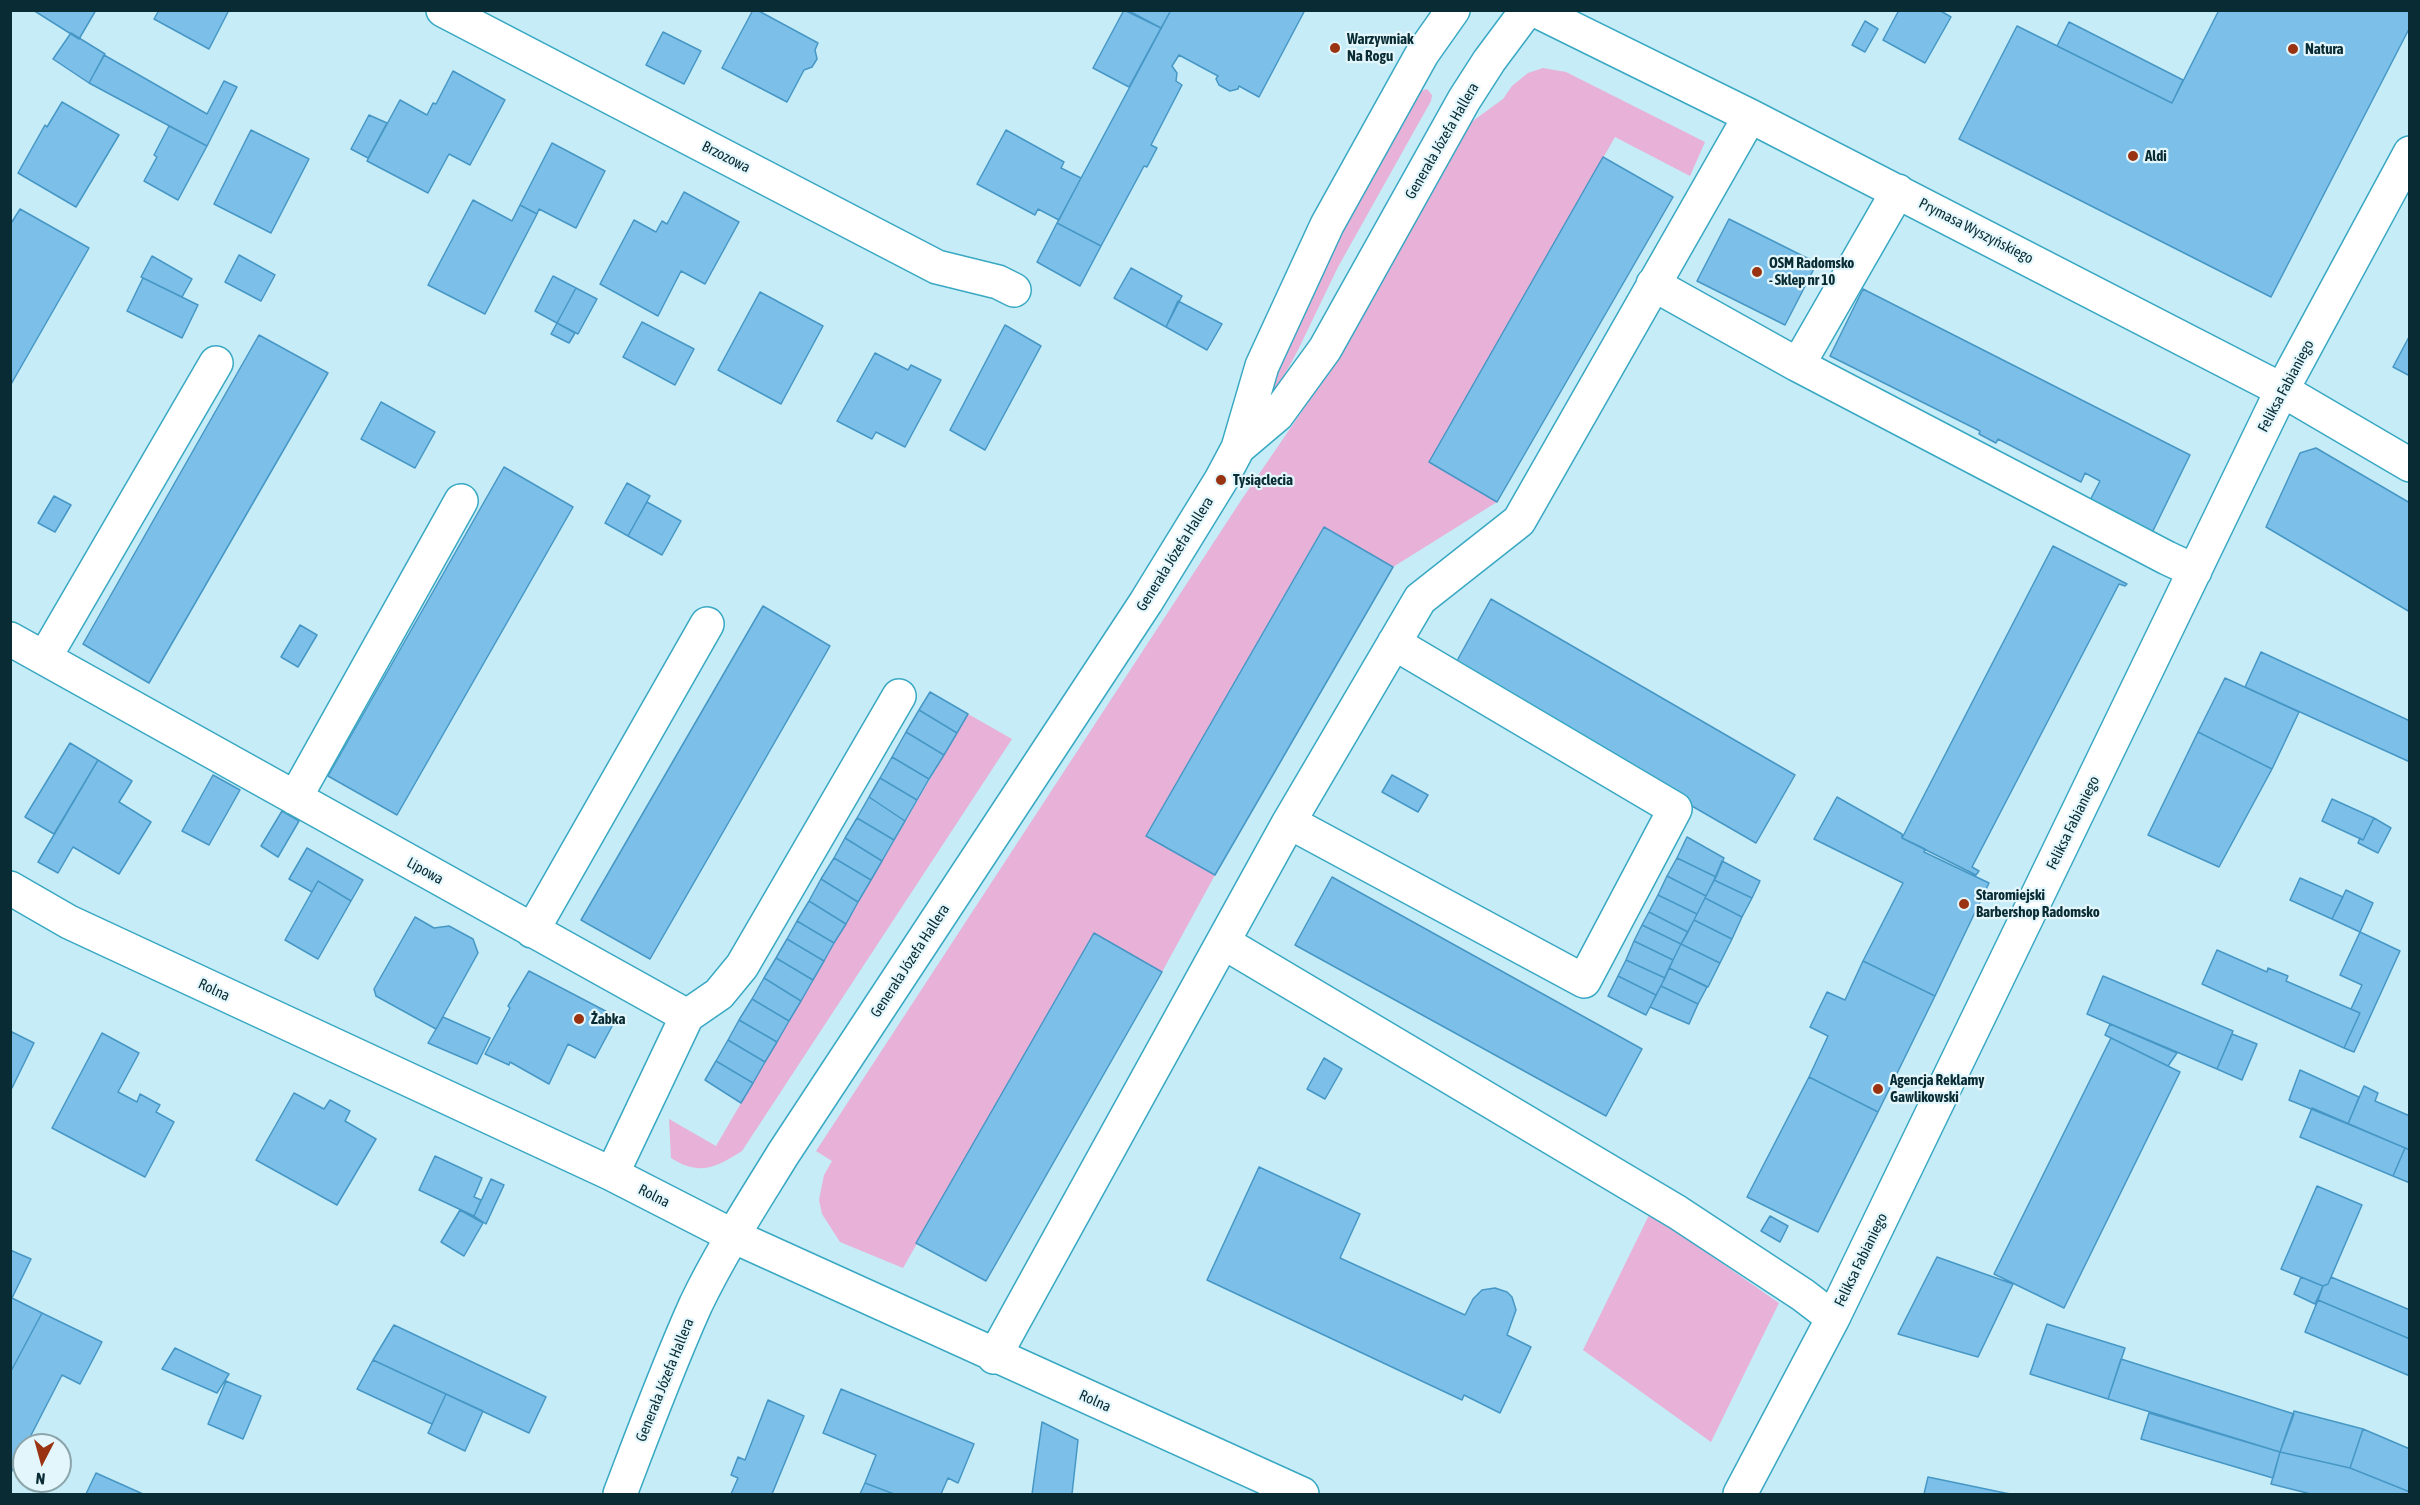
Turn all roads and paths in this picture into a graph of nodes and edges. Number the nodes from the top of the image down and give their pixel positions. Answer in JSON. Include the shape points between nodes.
{"nodes":[{"id":1,"x":443,"y":10,"type":"edge"},
{"id":2,"x":1453,"y":10,"type":"edge"},
{"id":3,"x":1527,"y":10,"type":"edge"},
{"id":4,"x":1535,"y":10,"type":"edge"},
{"id":5,"x":1750,"y":116,"type":"junction"},
{"id":6,"x":2409,"y":153,"type":"edge"},
{"id":7,"x":1898,"y":191,"type":"junction"},
{"id":8,"x":1653,"y":284,"type":"junction"},
{"id":9,"x":1014,"y":290,"type":"dead end"},
{"id":10,"x":216,"y":363,"type":"dead end"},
{"id":11,"x":1798,"y":365,"type":"junction"},
{"id":12,"x":2282,"y":390,"type":"junction"},
{"id":13,"x":1238,"y":448,"type":"junction"},
{"id":14,"x":2409,"y":465,"type":"edge"},
{"id":15,"x":461,"y":501,"type":"dead end"},
{"id":16,"x":2195,"y":571,"type":"junction"},
{"id":17,"x":707,"y":624,"type":"dead end"},
{"id":18,"x":10,"y":639,"type":"edge"},
{"id":19,"x":1394,"y":643,"type":"junction"},
{"id":20,"x":45,"y":657,"type":"junction"},
{"id":21,"x":899,"y":696,"type":"dead end"},
{"id":22,"x":295,"y":798,"type":"junction"},
{"id":23,"x":1289,"y":822,"type":"junction"},
{"id":24,"x":10,"y":888,"type":"edge"},
{"id":25,"x":532,"y":932,"type":"junction"},
{"id":26,"x":1223,"y":942,"type":"junction"},
{"id":27,"x":687,"y":1016,"type":"junction"},
{"id":28,"x":612,"y":1174,"type":"junction"},
{"id":29,"x":733,"y":1236,"type":"junction"},
{"id":30,"x":1833,"y":1318,"type":"junction"},
{"id":31,"x":994,"y":1356,"type":"junction"},
{"id":32,"x":620,"y":1494,"type":"edge"},
{"id":33,"x":1302,"y":1494,"type":"edge"},
{"id":34,"x":1740,"y":1494,"type":"edge"}],
"edges":[{"from":1,"to":9,"type":"street","name":"Brzozowa","via":[[937,267],[998,282]]},
{"from":2,"to":13,"type":"street","name":"Generała Józefa Hallera","via":[[1422,54],[1327,225],[1262,366]]},
{"from":3,"to":13,"type":"street","name":"Generała Józefa Hallera","via":[[1464,100],[1326,350],[1276,415]]},
{"from":4,"to":5,"type":"street","name":"Prymasa Wyszyńskiego"},
{"from":5,"to":7,"type":"street","name":"Prymasa Wyszyńskiego"},
{"from":5,"to":8,"type":"street"},
{"from":6,"to":12,"type":"street","name":"Feliksa Fabianiego"},
{"from":7,"to":11,"type":"street"},
{"from":7,"to":12,"type":"street","name":"Prymasa Wyszyńskiego"},
{"from":8,"to":11,"type":"street"},
{"from":8,"to":19,"type":"street","via":[[1519,521],[1420,598]]},
{"from":10,"to":20,"type":"street"},
{"from":11,"to":16,"type":"street"},
{"from":12,"to":14,"type":"street","name":"Prymasa Wyszyńskiego"},
{"from":12,"to":16,"type":"street","name":"Feliksa Fabianiego"},
{"from":13,"to":29,"type":"street","name":"Generała Józefa Hallera","via":[[1146,602]]},
{"from":15,"to":22,"type":"street"},
{"from":16,"to":30,"type":"street","name":"Feliksa Fabianiego"},
{"from":17,"to":25,"type":"street"},
{"from":18,"to":20,"type":"street","name":"Lipowa"},
{"from":19,"to":23,"type":"street"},
{"from":19,"to":23,"type":"street","via":[[1675,809],[1584,981]]},
{"from":20,"to":22,"type":"street","name":"Lipowa"},
{"from":21,"to":27,"type":"street","via":[[742,966],[719,994]]},
{"from":22,"to":25,"type":"street","name":"Lipowa"},
{"from":23,"to":26,"type":"street"},
{"from":24,"to":28,"type":"street","name":"Rolna","via":[[69,922]]},
{"from":25,"to":27,"type":"street","name":"Lipowa"},
{"from":26,"to":30,"type":"street","via":[[1677,1212]]},
{"from":26,"to":31,"type":"street"},
{"from":27,"to":28,"type":"street"},
{"from":28,"to":29,"type":"street","name":"Rolna"},
{"from":29,"to":31,"type":"street","name":"Rolna"},
{"from":29,"to":32,"type":"street","name":"Generała Józefa Hallera","via":[[697,1302]]},
{"from":30,"to":34,"type":"street","name":"Feliksa Fabianiego"},
{"from":31,"to":33,"type":"street","name":"Rolna"}]}
